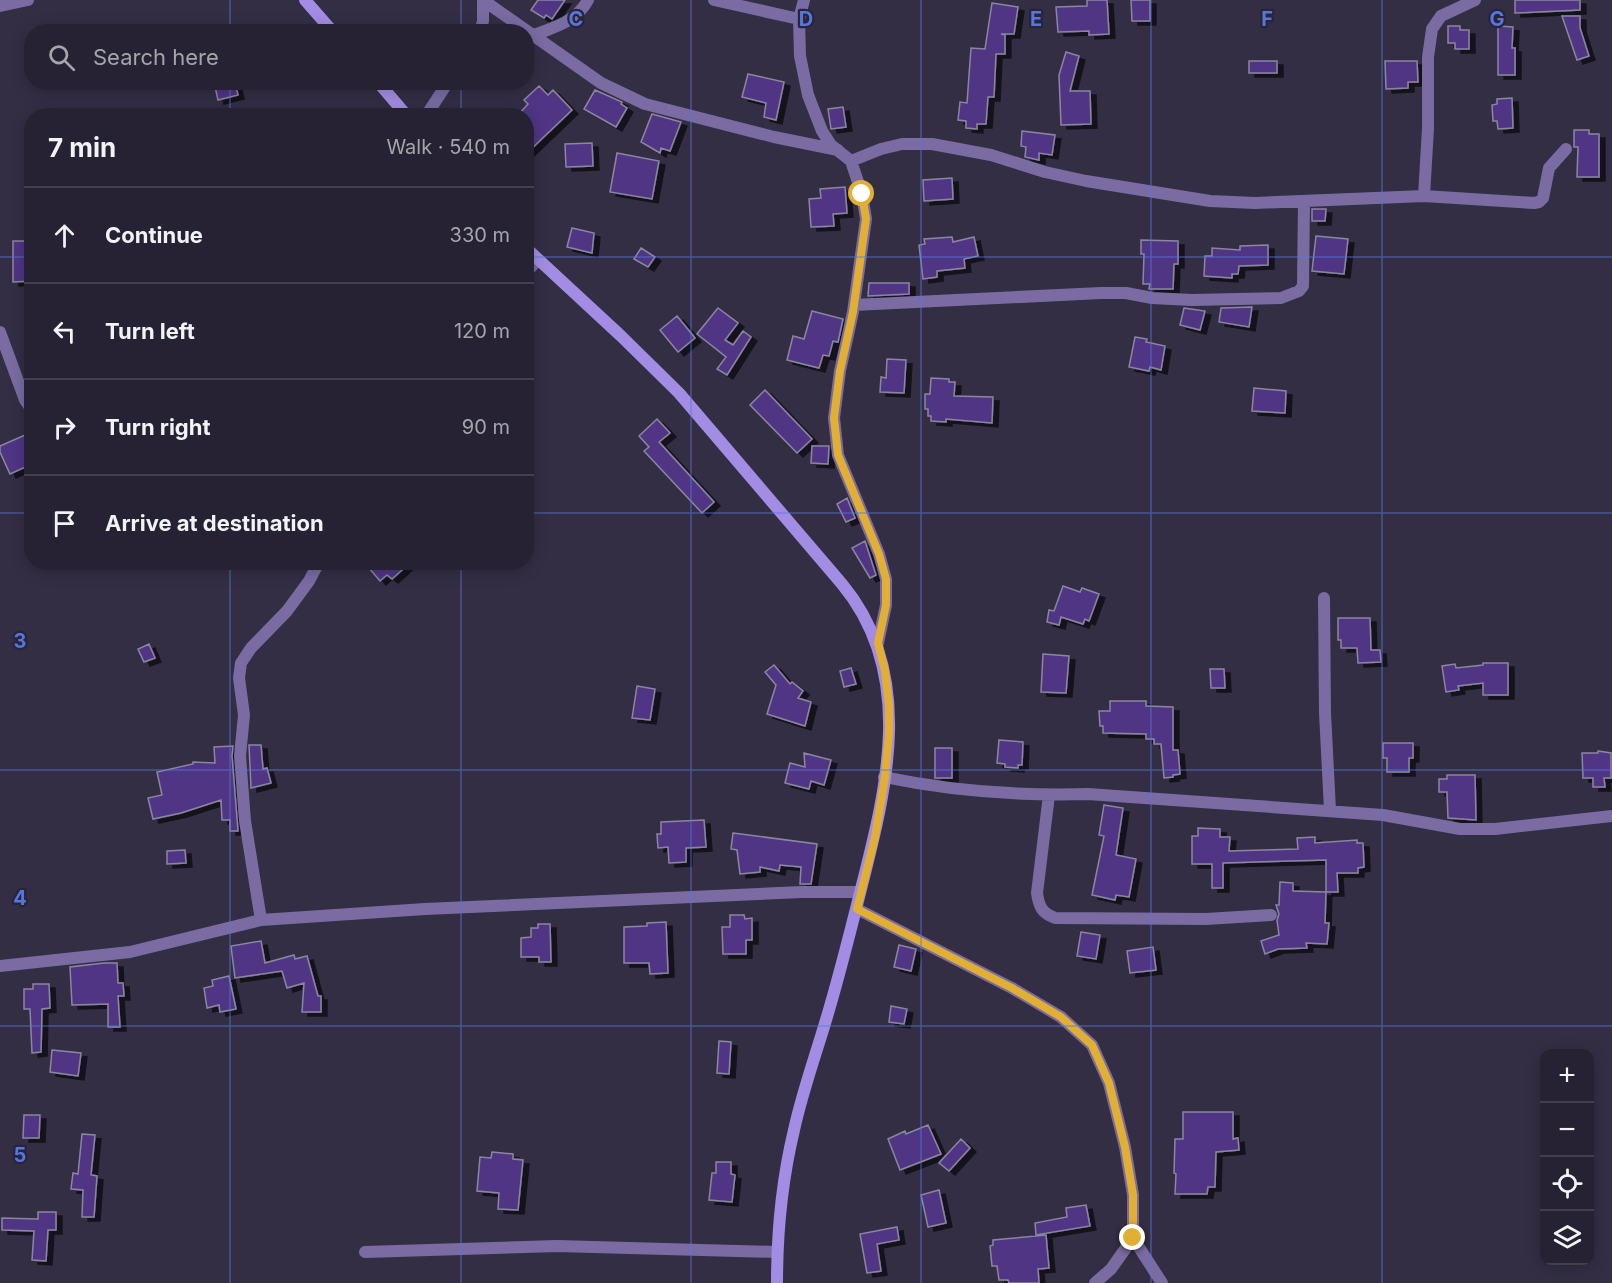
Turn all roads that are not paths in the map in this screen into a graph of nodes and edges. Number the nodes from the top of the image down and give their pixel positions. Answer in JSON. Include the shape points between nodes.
{"nodes":[{"id":1,"x":28,"y":0,"type":"edge"},
{"id":2,"x":305,"y":0,"type":"edge"},
{"id":3,"x":483,"y":0,"type":"edge"},
{"id":4,"x":588,"y":0,"type":"edge"},
{"id":5,"x":714,"y":0,"type":"edge"},
{"id":6,"x":804,"y":0,"type":"edge"},
{"id":7,"x":1475,"y":0,"type":"edge"},
{"id":8,"x":0,"y":6,"type":"edge"},
{"id":9,"x":799,"y":19,"type":"junction"},
{"id":10,"x":326,"y":24,"type":"edge"},
{"id":11,"x":482,"y":24,"type":"edge"},
{"id":12,"x":518,"y":24,"type":"edge"},
{"id":13,"x":534,"y":35,"type":"joint"},
{"id":14,"x":385,"y":90,"type":"edge"},
{"id":15,"x":443,"y":90,"type":"edge"},
{"id":16,"x":400,"y":108,"type":"edge"},
{"id":17,"x":431,"y":108,"type":"edge"},
{"id":18,"x":1566,"y":149,"type":"dead end"},
{"id":19,"x":838,"y":150,"type":"junction"},
{"id":20,"x":851,"y":161,"type":"junction"},
{"id":21,"x":1424,"y":196,"type":"junction"},
{"id":22,"x":1304,"y":202,"type":"junction"},
{"id":23,"x":534,"y":256,"type":"edge"},
{"id":24,"x":538,"y":260,"type":"junction"},
{"id":25,"x":534,"y":264,"type":"edge"},
{"id":26,"x":854,"y":305,"type":"junction"},
{"id":27,"x":0,"y":332,"type":"edge"},
{"id":28,"x":24,"y":395,"type":"edge"},
{"id":29,"x":315,"y":570,"type":"edge"},
{"id":30,"x":1324,"y":598,"type":"dead end"},
{"id":31,"x":878,"y":643,"type":"junction"},
{"id":32,"x":885,"y":777,"type":"junction"},
{"id":33,"x":1049,"y":795,"type":"junction"},
{"id":34,"x":1330,"y":810,"type":"junction"},
{"id":35,"x":1612,"y":816,"type":"edge"},
{"id":36,"x":860,"y":892,"type":"junction"},
{"id":37,"x":857,"y":909,"type":"junction"},
{"id":38,"x":1271,"y":915,"type":"dead end"},
{"id":39,"x":261,"y":920,"type":"junction"},
{"id":40,"x":0,"y":966,"type":"edge"},
{"id":41,"x":1133,"y":1238,"type":"junction"},
{"id":42,"x":365,"y":1252,"type":"dead end"},
{"id":43,"x":777,"y":1252,"type":"junction"},
{"id":44,"x":777,"y":1283,"type":"edge"},
{"id":45,"x":1095,"y":1283,"type":"edge"},
{"id":46,"x":1162,"y":1283,"type":"edge"}],
"edges":[{"from":1,"to":8,"type":"street"},
{"from":2,"to":10,"type":"street"},
{"from":3,"to":11,"type":"street"},
{"from":3,"to":12,"type":"street"},
{"from":4,"to":13,"type":"street","via":[[571,20]]},
{"from":5,"to":9,"type":"street"},
{"from":6,"to":9,"type":"street"},
{"from":7,"to":21,"type":"street","via":[[1441,16],[1432,29]]},
{"from":9,"to":19,"type":"street","via":[[800,56],[808,95],[822,131]]},
{"from":13,"to":19,"type":"street","via":[[601,83],[645,104]]},
{"from":14,"to":16,"type":"street"},
{"from":15,"to":17,"type":"street"},
{"from":18,"to":21,"type":"street","via":[[1549,168],[1539,202]]},
{"from":19,"to":20,"type":"street"},
{"from":20,"to":22,"type":"street","via":[[881,148],[932,144],[991,155],[1086,181],[1210,201]]},
{"from":20,"to":26,"type":"street","via":[[866,219]]},
{"from":21,"to":22,"type":"street"},
{"from":22,"to":26,"type":"street","via":[[1303,286],[1281,298],[1192,300],[1101,292]]},
{"from":23,"to":24,"type":"street"},
{"from":24,"to":25,"type":"street"},
{"from":24,"to":31,"type":"street","via":[[679,393],[858,603]]},
{"from":26,"to":31,"type":"street","via":[[834,418],[838,455],[886,579],[886,605]]},
{"from":27,"to":28,"type":"street"},
{"from":29,"to":39,"type":"street","via":[[287,611],[241,663],[244,810]]},
{"from":30,"to":34,"type":"street","via":[[1324,713]]},
{"from":31,"to":32,"type":"street","via":[[889,705]]},
{"from":32,"to":33,"type":"street","via":[[931,787]]},
{"from":32,"to":36,"type":"street"},
{"from":33,"to":34,"type":"street","via":[[1088,794]]},
{"from":33,"to":38,"type":"street","via":[[1037,893],[1044,914],[1055,918],[1206,919]]},
{"from":34,"to":35,"type":"street","via":[[1383,815],[1460,830]]},
{"from":36,"to":37,"type":"street"},
{"from":36,"to":39,"type":"street","via":[[424,909]]},
{"from":37,"to":41,"type":"street","via":[[1012,988],[1061,1017],[1092,1045],[1109,1083],[1125,1147],[1133,1195]]},
{"from":37,"to":43,"type":"street","via":[[794,1128],[784,1178]]},
{"from":39,"to":40,"type":"street","via":[[130,952]]},
{"from":41,"to":45,"type":"street","via":[[1111,1269]]},
{"from":41,"to":46,"type":"street"},
{"from":42,"to":43,"type":"street","via":[[557,1246]]},
{"from":43,"to":44,"type":"street"}]}
